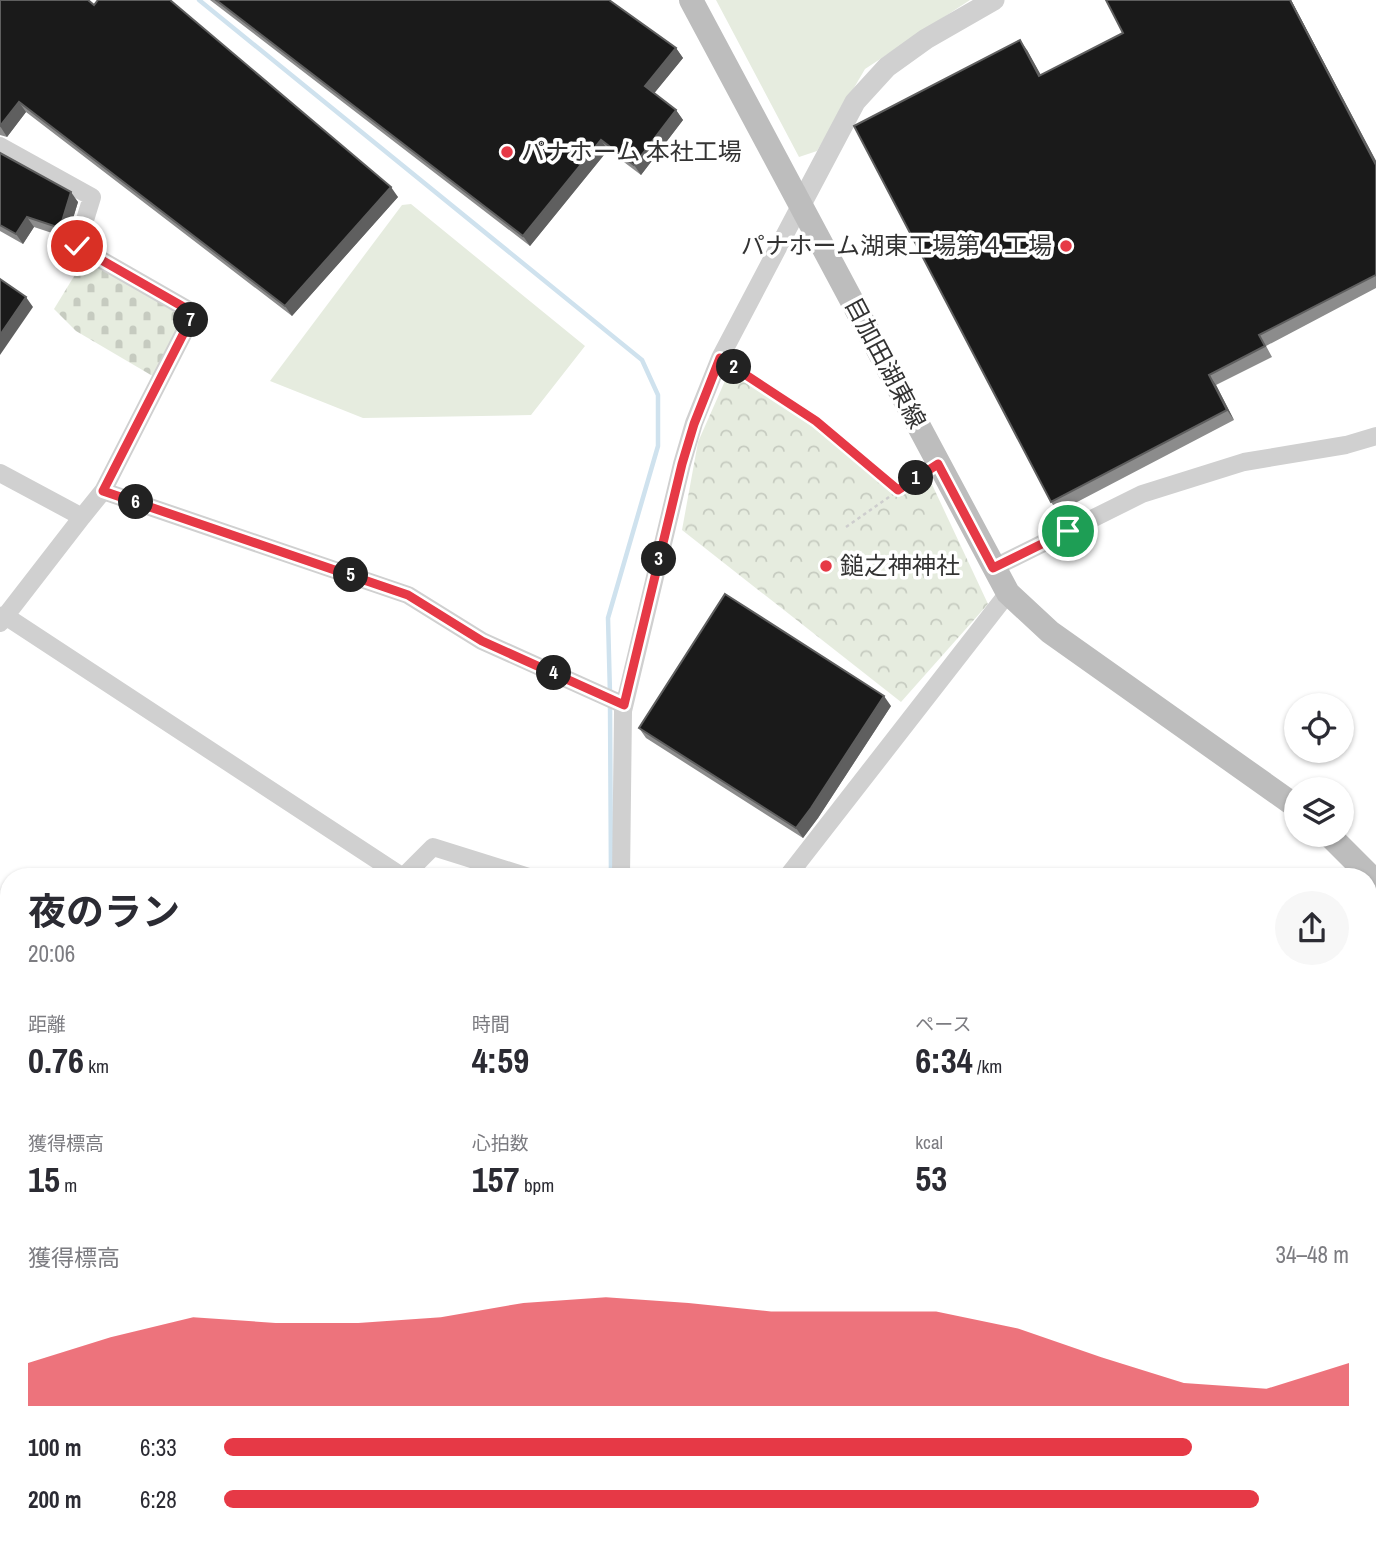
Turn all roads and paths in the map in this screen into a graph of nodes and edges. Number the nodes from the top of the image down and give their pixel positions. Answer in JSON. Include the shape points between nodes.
{"nodes":[{"id":1,"x":691,"y":0,"type":"edge"},
{"id":2,"x":994,"y":0,"type":"edge"},
{"id":3,"x":0,"y":146,"type":"edge"},
{"id":4,"x":801,"y":204,"type":"junction"},
{"id":5,"x":720,"y":358,"type":"junction"},
{"id":6,"x":1376,"y":436,"type":"edge"},
{"id":7,"x":938,"y":464,"type":"junction"},
{"id":8,"x":0,"y":473,"type":"edge"},
{"id":9,"x":898,"y":490,"type":"junction"},
{"id":10,"x":103,"y":491,"type":"junction"},
{"id":11,"x":82,"y":517,"type":"junction"},
{"id":12,"x":846,"y":527,"type":"dead end"},
{"id":13,"x":993,"y":568,"type":"junction"},
{"id":14,"x":1008,"y":593,"type":"junction"},
{"id":15,"x":2,"y":619,"type":"edge"},
{"id":16,"x":624,"y":705,"type":"junction"},
{"id":17,"x":1284,"y":798,"type":"edge"},
{"id":18,"x":1341,"y":847,"type":"edge"},
{"id":19,"x":389,"y":868,"type":"edge"},
{"id":20,"x":412,"y":868,"type":"edge"},
{"id":21,"x":500,"y":868,"type":"edge"},
{"id":22,"x":621,"y":868,"type":"edge"},
{"id":23,"x":794,"y":868,"type":"edge"},
{"id":24,"x":1362,"y":868,"type":"edge"}],
"edges":[{"from":1,"to":4,"type":"main road","name":"目加田湖東線"},
{"from":2,"to":4,"type":"street","via":[[887,67],[855,102]]},
{"from":3,"to":10,"type":"street","via":[[92,197],[77,246],[194,313]]},
{"from":4,"to":5,"type":"street"},
{"from":4,"to":7,"type":"main road","name":"目加田湖東線"},
{"from":5,"to":9,"type":"path","via":[[816,421]]},
{"from":5,"to":16,"type":"street","via":[[682,464]]},
{"from":6,"to":13,"type":"street","via":[[1244,462],[1142,494]]},
{"from":7,"to":9,"type":"path"},
{"from":7,"to":13,"type":"main road","name":"目加田湖東線"},
{"from":8,"to":11,"type":"street"},
{"from":9,"to":12,"type":"path"},
{"from":10,"to":11,"type":"street"},
{"from":10,"to":16,"type":"street","via":[[408,595],[482,641]]},
{"from":11,"to":15,"type":"street"},
{"from":13,"to":14,"type":"main road","name":"目加田湖東線"},
{"from":14,"to":17,"type":"main road","name":"目加田湖東線","via":[[1050,632]]},
{"from":14,"to":23,"type":"street"},
{"from":15,"to":19,"type":"street"},
{"from":16,"to":22,"type":"street"},
{"from":18,"to":24,"type":"main road"},
{"from":20,"to":21,"type":"street","via":[[433,847]]}]}
